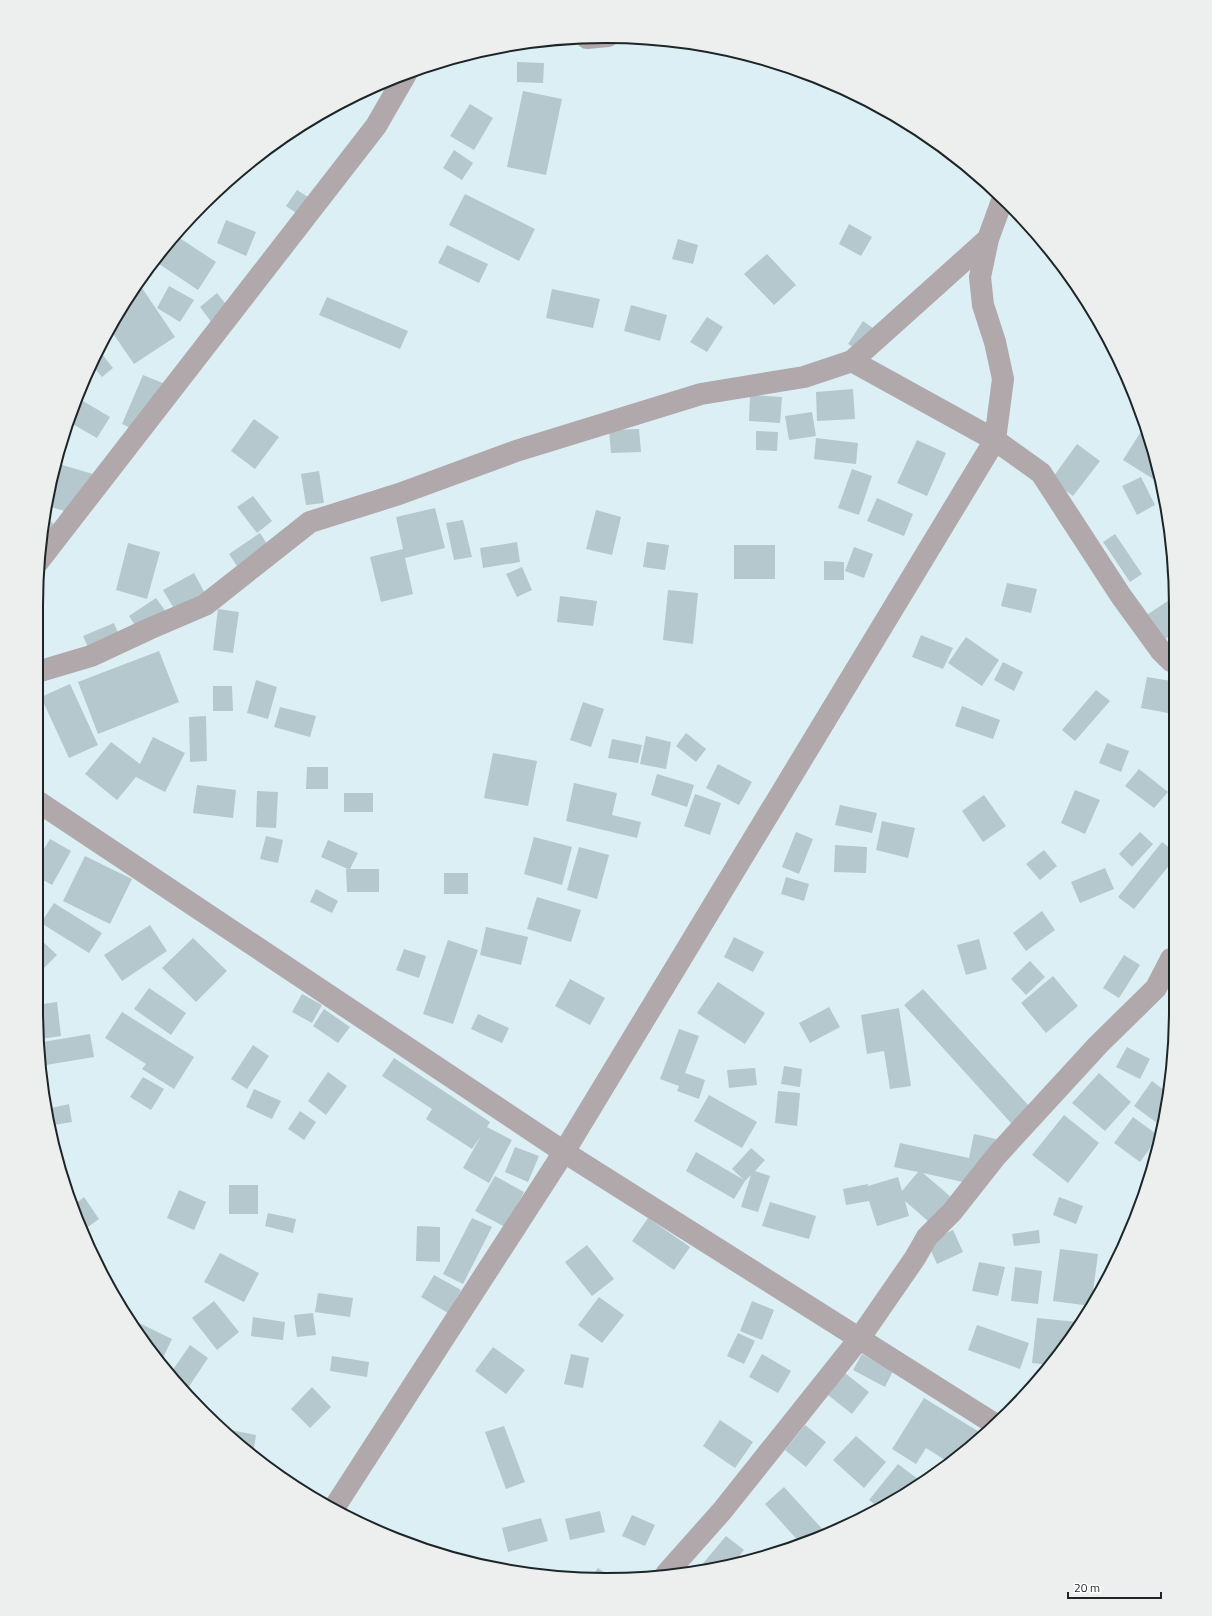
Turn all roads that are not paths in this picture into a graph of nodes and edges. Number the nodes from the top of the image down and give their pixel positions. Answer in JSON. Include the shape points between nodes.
{"nodes":[{"id":1,"x":401,"y":82,"type":"edge"},
{"id":2,"x":1001,"y":205,"type":"edge"},
{"id":3,"x":988,"y":239,"type":"junction"},
{"id":4,"x":852,"y":362,"type":"junction"},
{"id":5,"x":995,"y":440,"type":"junction"},
{"id":6,"x":46,"y":552,"type":"edge"},
{"id":7,"x":1169,"y":659,"type":"edge"},
{"id":8,"x":43,"y":670,"type":"edge"},
{"id":9,"x":43,"y":805,"type":"edge"},
{"id":10,"x":1169,"y":963,"type":"edge"},
{"id":11,"x":564,"y":1152,"type":"junction"},
{"id":12,"x":859,"y":1339,"type":"junction"},
{"id":13,"x":990,"y":1421,"type":"edge"},
{"id":14,"x":336,"y":1504,"type":"edge"},
{"id":15,"x":670,"y":1569,"type":"edge"}],
"edges":[{"from":1,"to":6,"type":"street","via":[[376,126]]},
{"from":2,"to":3,"type":"street"},
{"from":3,"to":4,"type":"street"},
{"from":3,"to":5,"type":"street","via":[[980,277],[983,305],[1003,379]]},
{"from":4,"to":5,"type":"street"},
{"from":4,"to":8,"type":"street","via":[[804,376],[701,394],[516,451],[399,494],[310,522],[205,604],[92,656]]},
{"from":5,"to":7,"type":"street","via":[[1041,473],[1121,596]]},
{"from":5,"to":11,"type":"street"},
{"from":9,"to":11,"type":"street"},
{"from":10,"to":12,"type":"street","via":[[1156,988],[1098,1044],[997,1155],[952,1212],[926,1237],[915,1258]]},
{"from":11,"to":12,"type":"street"},
{"from":11,"to":14,"type":"street"},
{"from":12,"to":13,"type":"street"},
{"from":12,"to":15,"type":"street","via":[[722,1511]]}]}
